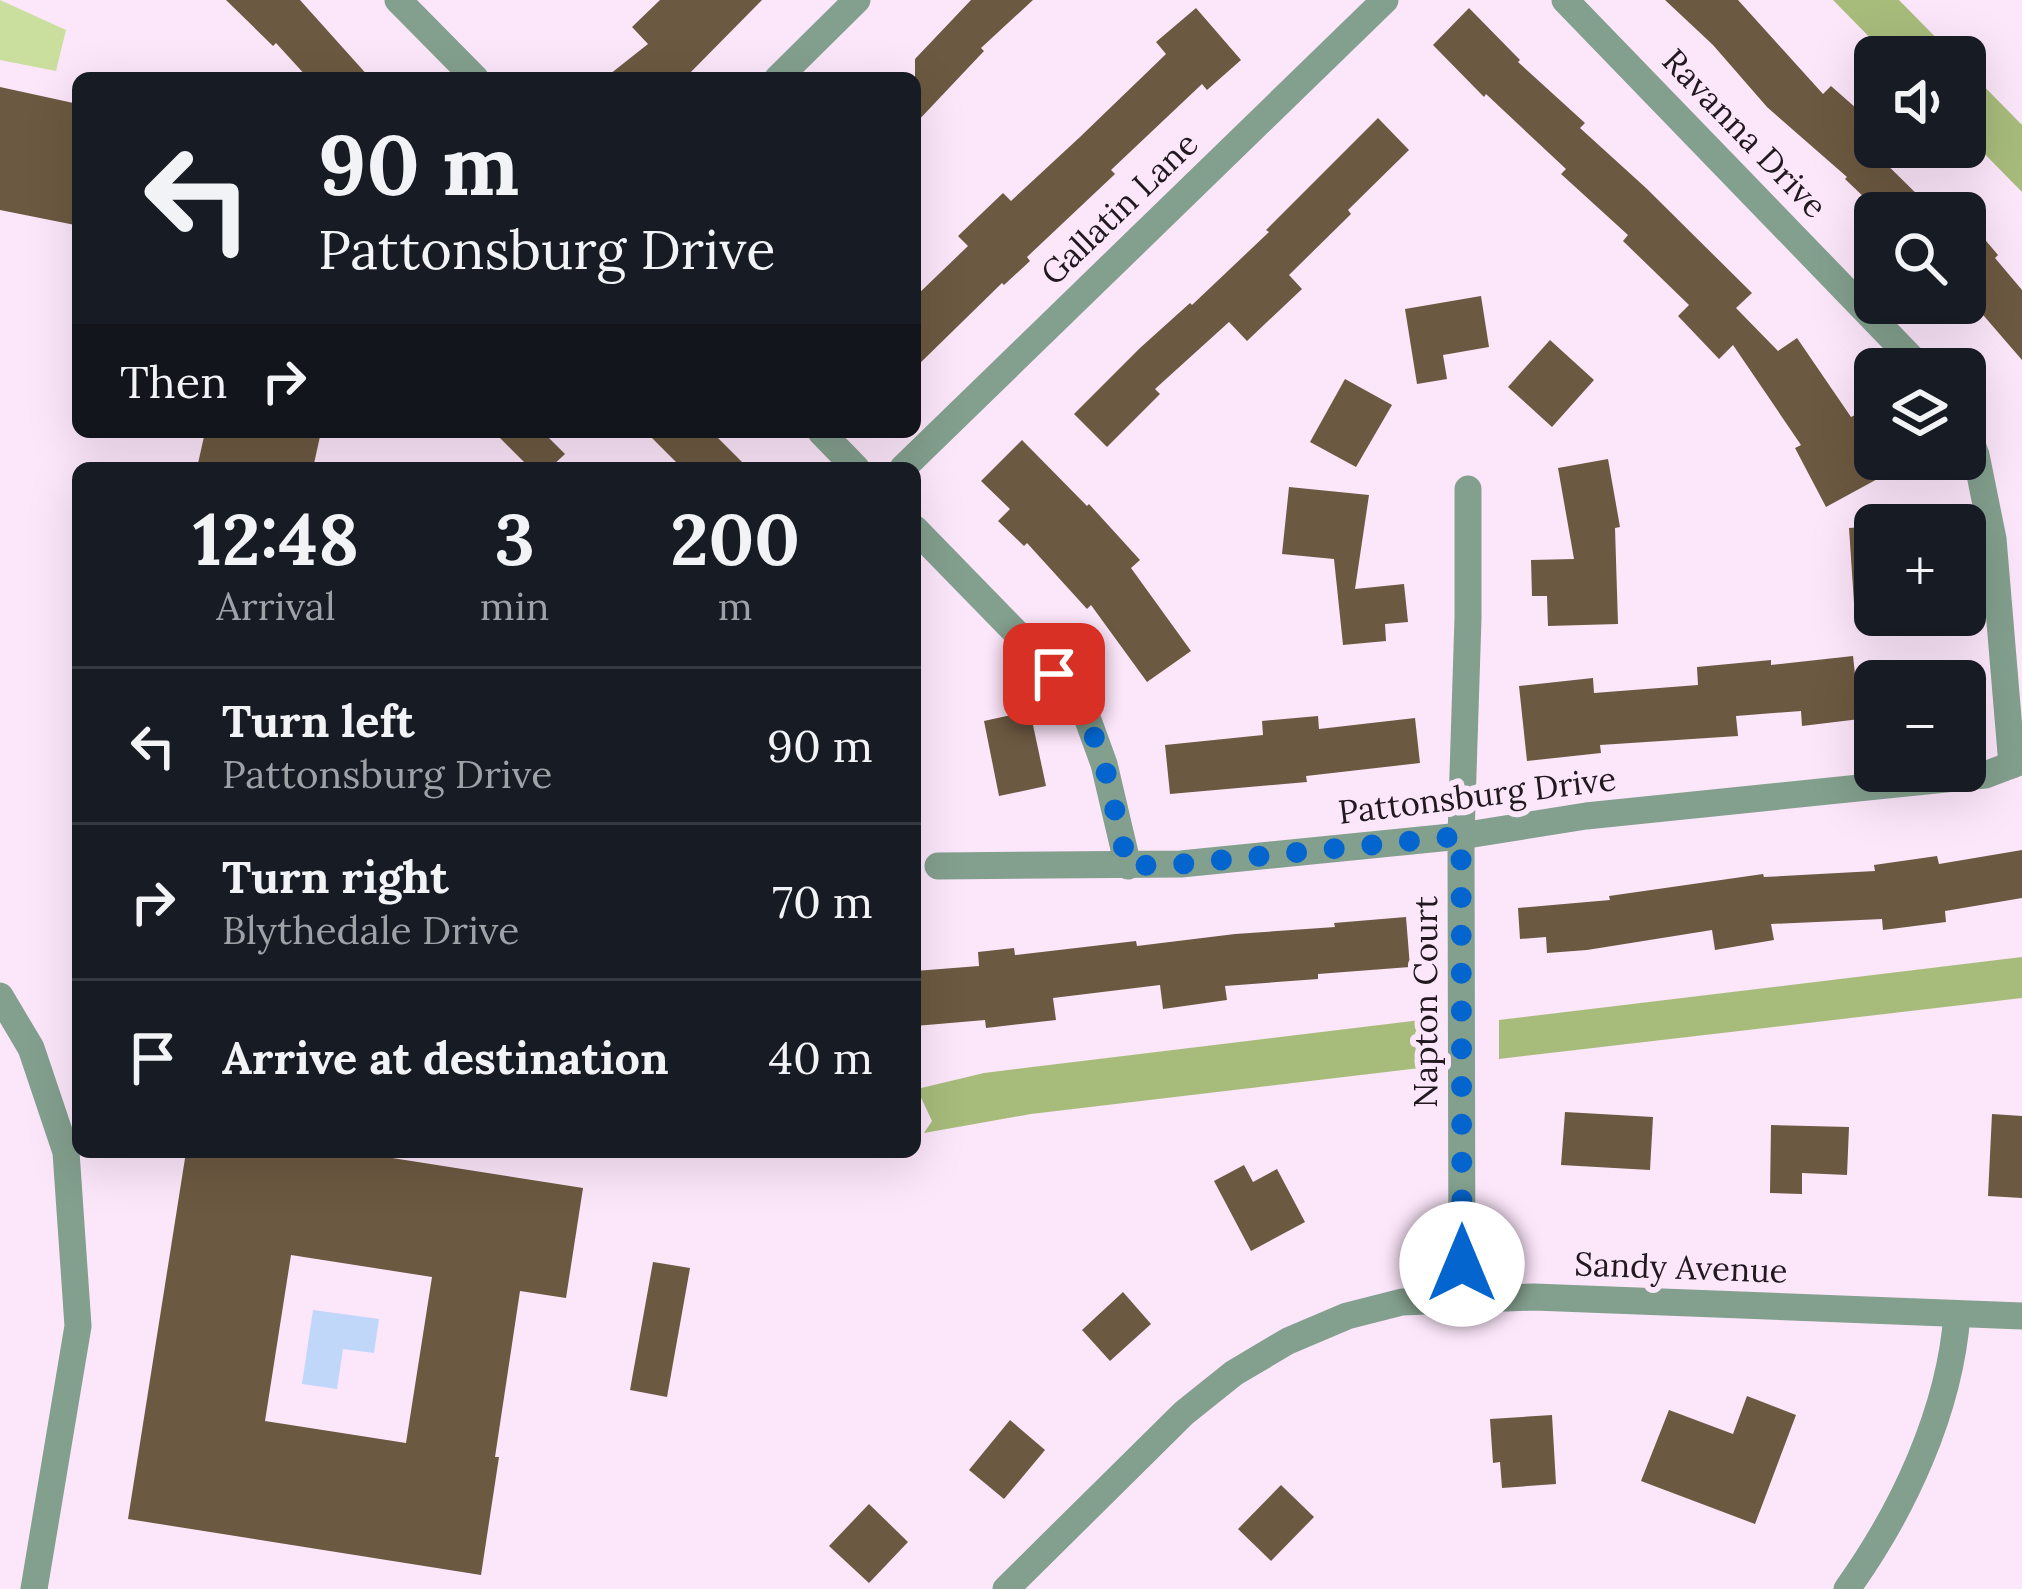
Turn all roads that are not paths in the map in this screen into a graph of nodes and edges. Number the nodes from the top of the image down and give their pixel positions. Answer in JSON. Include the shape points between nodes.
{"nodes":[{"id":1,"x":398,"y":0,"type":"edge"},
{"id":2,"x":857,"y":0,"type":"edge"},
{"id":3,"x":1385,"y":0,"type":"edge"},
{"id":4,"x":1565,"y":0,"type":"edge"},
{"id":5,"x":469,"y":72,"type":"edge"},
{"id":6,"x":784,"y":72,"type":"edge"},
{"id":7,"x":1902,"y":348,"type":"edge"},
{"id":8,"x":826,"y":438,"type":"edge"},
{"id":9,"x":850,"y":462,"type":"edge"},
{"id":10,"x":909,"y":462,"type":"edge"},
{"id":11,"x":1981,"y":480,"type":"edge"},
{"id":12,"x":1468,"y":489,"type":"dead end"},
{"id":13,"x":921,"y":535,"type":"edge"},
{"id":14,"x":2017,"y":763,"type":"edge"},
{"id":15,"x":1461,"y":836,"type":"junction"},
{"id":16,"x":938,"y":866,"type":"dead end"},
{"id":17,"x":1128,"y":866,"type":"junction"},
{"id":18,"x":0,"y":996,"type":"edge"},
{"id":19,"x":1462,"y":1300,"type":"junction"},
{"id":20,"x":1957,"y":1314,"type":"junction"},
{"id":21,"x":2022,"y":1316,"type":"edge"},
{"id":22,"x":34,"y":1589,"type":"edge"},
{"id":23,"x":1006,"y":1589,"type":"edge"},
{"id":24,"x":1846,"y":1589,"type":"edge"}],
"edges":[{"from":1,"to":5,"type":"street"},
{"from":2,"to":6,"type":"street"},
{"from":3,"to":10,"type":"street","name":"Gallatin Lane"},
{"from":4,"to":7,"type":"street","name":"Ravanna Drive"},
{"from":8,"to":9,"type":"street"},
{"from":11,"to":14,"type":"street"},
{"from":12,"to":15,"type":"street","name":"Napton Court"},
{"from":13,"to":17,"type":"street","via":[[1081,709],[1104,764]]},
{"from":14,"to":15,"type":"street","name":"Pattonsburg Drive","via":[[1985,775]]},
{"from":15,"to":17,"type":"street","name":"Pattonsburg Drive"},
{"from":15,"to":19,"type":"street","name":"Napton Court"},
{"from":16,"to":17,"type":"street","name":"Pattonsburg Drive"},
{"from":18,"to":22,"type":"street","via":[[31,1048],[66,1152],[78,1326]]},
{"from":19,"to":20,"type":"street","name":"Sandy Avenue"},
{"from":19,"to":23,"type":"street","name":"Sandy Avenue","via":[[1402,1302],[1347,1316],[1234,1373]]},
{"from":20,"to":21,"type":"street","name":"Sandy Avenue"},
{"from":20,"to":24,"type":"street","via":[[1946,1389],[1919,1462]]}]}
